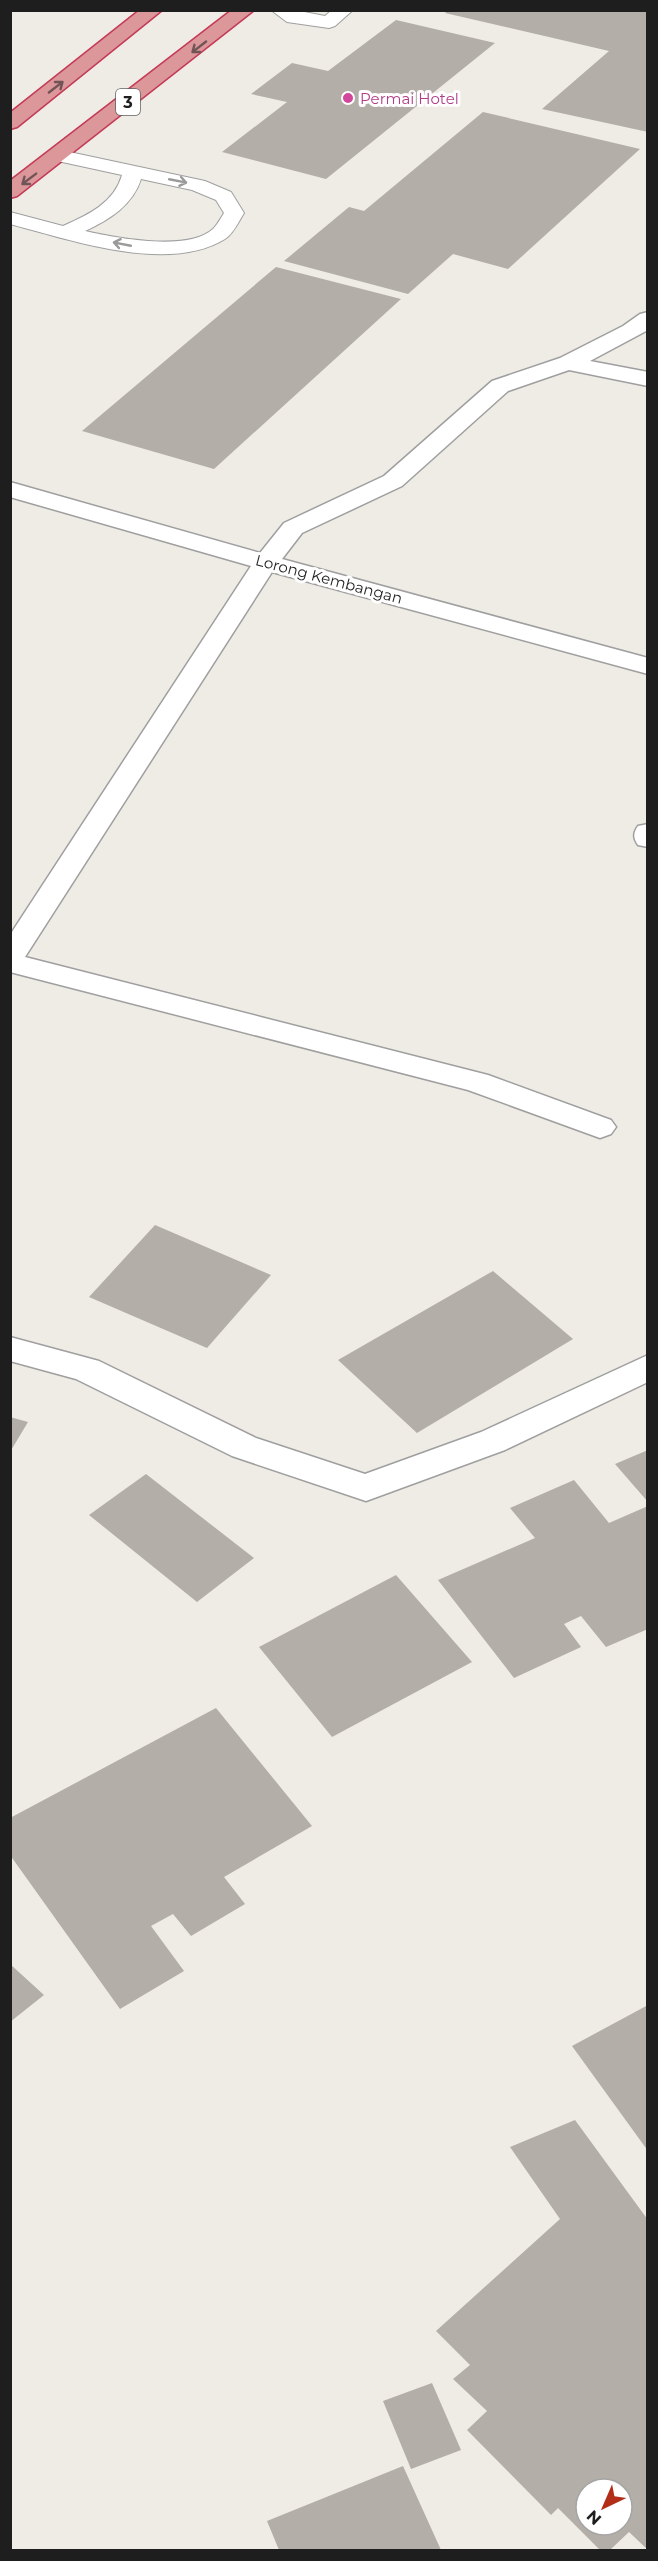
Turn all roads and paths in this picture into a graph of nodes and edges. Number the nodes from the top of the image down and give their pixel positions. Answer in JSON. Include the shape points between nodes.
{"nodes":[{"id":1,"x":153,"y":10,"type":"edge"},
{"id":2,"x":245,"y":10,"type":"edge"},
{"id":3,"x":280,"y":10,"type":"edge"},
{"id":4,"x":344,"y":10,"type":"edge"},
{"id":5,"x":10,"y":123,"type":"edge"},
{"id":6,"x":60,"y":156,"type":"junction"},
{"id":7,"x":133,"y":172,"type":"junction"},
{"id":8,"x":10,"y":192,"type":"edge"},
{"id":9,"x":10,"y":218,"type":"edge"},
{"id":10,"x":65,"y":232,"type":"junction"},
{"id":11,"x":648,"y":319,"type":"edge"},
{"id":12,"x":567,"y":363,"type":"junction"},
{"id":13,"x":648,"y":379,"type":"edge"},
{"id":14,"x":10,"y":489,"type":"edge"},
{"id":15,"x":267,"y":562,"type":"junction"},
{"id":16,"x":648,"y":666,"type":"edge"},
{"id":17,"x":648,"y":832,"type":"edge"},
{"id":18,"x":648,"y":839,"type":"edge"},
{"id":19,"x":10,"y":958,"type":"edge"},
{"id":20,"x":10,"y":963,"type":"edge"},
{"id":21,"x":600,"y":1127,"type":"dead end"},
{"id":22,"x":10,"y":1349,"type":"edge"},
{"id":23,"x":648,"y":1366,"type":"edge"}],
"edges":[{"from":5,"to":1,"type":"highway","one_way":true},
{"from":2,"to":6,"type":"highway","number":"3","one_way":true},
{"from":3,"to":4,"type":"lane","via":[[293,18],[329,22]]},
{"from":6,"to":7,"type":"lane"},
{"from":6,"to":8,"type":"highway","number":"3","one_way":true},
{"from":7,"to":10,"type":"lane","via":[[128,192],[117,203]]},
{"from":7,"to":10,"type":"lane","one_way":true,"via":[[198,185],[224,196],[234,213],[231,224],[219,234],[174,249],[150,249]]},
{"from":9,"to":10,"type":"lane"},
{"from":11,"to":12,"type":"street"},
{"from":12,"to":13,"type":"street"},
{"from":12,"to":15,"type":"street","via":[[500,386],[393,481],[293,528]]},
{"from":14,"to":15,"type":"street","name":"Lorong Kembangan"},
{"from":15,"to":16,"type":"street","name":"Lorong Kembangan"},
{"from":15,"to":19,"type":"street"},
{"from":17,"to":18,"type":"street"},
{"from":20,"to":21,"type":"street","via":[[477,1082]]},
{"from":22,"to":23,"type":"street","via":[[87,1370],[244,1447],[366,1488],[494,1440]]}]}
